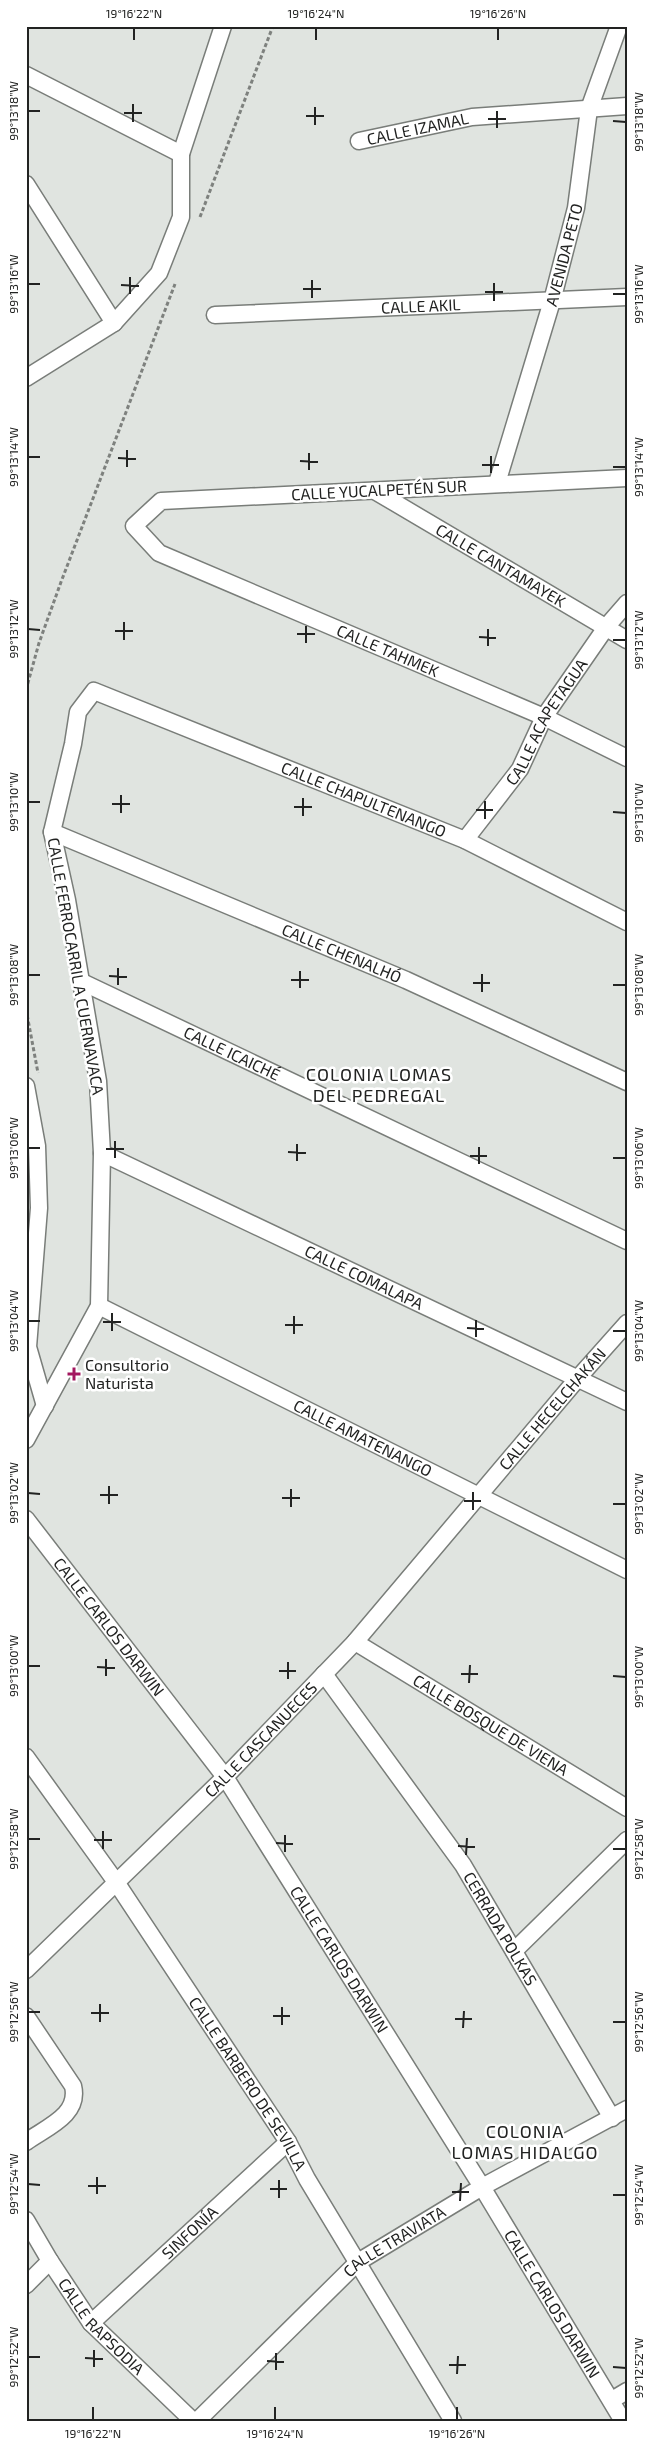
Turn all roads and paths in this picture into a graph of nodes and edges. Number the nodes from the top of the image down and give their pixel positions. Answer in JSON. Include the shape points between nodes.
{"nodes":[{"id":1,"x":223,"y":26,"type":"edge"},
{"id":2,"x":273,"y":26,"type":"edge"},
{"id":3,"x":618,"y":26,"type":"edge"},
{"id":4,"x":26,"y":75,"type":"edge"},
{"id":5,"x":627,"y":106,"type":"edge"},
{"id":6,"x":589,"y":109,"type":"junction"},
{"id":7,"x":359,"y":141,"type":"dead end"},
{"id":8,"x":182,"y":154,"type":"junction"},
{"id":9,"x":26,"y":184,"type":"edge"},
{"id":10,"x":199,"y":221,"type":"dead end"},
{"id":11,"x":177,"y":277,"type":"dead end"},
{"id":12,"x":627,"y":297,"type":"edge"},
{"id":13,"x":552,"y":302,"type":"junction"},
{"id":14,"x":215,"y":315,"type":"dead end"},
{"id":15,"x":114,"y":323,"type":"junction"},
{"id":16,"x":26,"y":378,"type":"edge"},
{"id":17,"x":627,"y":478,"type":"edge"},
{"id":18,"x":497,"y":483,"type":"junction"},
{"id":19,"x":375,"y":491,"type":"junction"},
{"id":20,"x":161,"y":500,"type":"joint"},
{"id":21,"x":627,"y":603,"type":"edge"},
{"id":22,"x":607,"y":626,"type":"junction"},
{"id":23,"x":627,"y":640,"type":"edge"},
{"id":24,"x":26,"y":690,"type":"edge"},
{"id":25,"x":94,"y":691,"type":"joint"},
{"id":26,"x":544,"y":716,"type":"junction"},
{"id":27,"x":627,"y":758,"type":"edge"},
{"id":28,"x":52,"y":832,"type":"junction"},
{"id":29,"x":465,"y":840,"type":"junction"},
{"id":30,"x":627,"y":922,"type":"edge"},
{"id":31,"x":82,"y":982,"type":"junction"},
{"id":32,"x":627,"y":1082,"type":"edge"},
{"id":33,"x":26,"y":1086,"type":"edge"},
{"id":34,"x":102,"y":1153,"type":"junction"},
{"id":35,"x":627,"y":1241,"type":"edge"},
{"id":36,"x":28,"y":1302,"type":"edge"},
{"id":37,"x":99,"y":1306,"type":"junction"},
{"id":38,"x":627,"y":1323,"type":"edge"},
{"id":39,"x":578,"y":1378,"type":"junction"},
{"id":40,"x":627,"y":1402,"type":"edge"},
{"id":41,"x":45,"y":1406,"type":"junction"},
{"id":42,"x":26,"y":1440,"type":"edge"},
{"id":43,"x":478,"y":1495,"type":"junction"},
{"id":44,"x":26,"y":1519,"type":"edge"},
{"id":45,"x":627,"y":1570,"type":"edge"},
{"id":46,"x":355,"y":1642,"type":"junction"},
{"id":47,"x":324,"y":1674,"type":"junction"},
{"id":48,"x":26,"y":1757,"type":"edge"},
{"id":49,"x":224,"y":1777,"type":"junction"},
{"id":50,"x":627,"y":1808,"type":"edge"},
{"id":51,"x":624,"y":1850,"type":"edge"},
{"id":52,"x":116,"y":1882,"type":"junction"},
{"id":53,"x":514,"y":1951,"type":"junction"},
{"id":54,"x":26,"y":1970,"type":"edge"},
{"id":55,"x":26,"y":2016,"type":"edge"},
{"id":56,"x":627,"y":2109,"type":"edge"},
{"id":57,"x":612,"y":2118,"type":"junction"},
{"id":58,"x":26,"y":2142,"type":"edge"},
{"id":59,"x":288,"y":2142,"type":"junction"},
{"id":60,"x":482,"y":2187,"type":"junction"},
{"id":61,"x":26,"y":2220,"type":"edge"},
{"id":62,"x":50,"y":2261,"type":"junction"},
{"id":63,"x":358,"y":2262,"type":"junction"},
{"id":64,"x":26,"y":2285,"type":"edge"},
{"id":65,"x":91,"y":2323,"type":"junction"},
{"id":66,"x":627,"y":2391,"type":"edge"},
{"id":67,"x":612,"y":2400,"type":"junction"},
{"id":68,"x":193,"y":2421,"type":"edge"},
{"id":69,"x":197,"y":2421,"type":"edge"},
{"id":70,"x":453,"y":2421,"type":"edge"},
{"id":71,"x":623,"y":2421,"type":"edge"}],
"edges":[{"from":1,"to":8,"type":"street"},
{"from":2,"to":10,"type":"path"},
{"from":3,"to":6,"type":"street","name":"AVENIDA PETO"},
{"from":4,"to":8,"type":"street"},
{"from":5,"to":6,"type":"street","name":"CALLE IZAMAL"},
{"from":6,"to":7,"type":"street","name":"CALLE IZAMAL","via":[[472,117]]},
{"from":6,"to":13,"type":"street","name":"AVENIDA PETO","via":[[576,208]]},
{"from":8,"to":15,"type":"street","via":[[181,217],[159,273]]},
{"from":9,"to":15,"type":"street"},
{"from":11,"to":24,"type":"path","via":[[61,582]]},
{"from":12,"to":13,"type":"street","name":"CALLE AKIL"},
{"from":13,"to":14,"type":"street","name":"CALLE AKIL"},
{"from":13,"to":18,"type":"street","name":"AVENIDA PETO"},
{"from":15,"to":16,"type":"street"},
{"from":17,"to":18,"type":"street","name":"CALLE YUCALPETÉN SUR"},
{"from":18,"to":19,"type":"street","name":"CALLE YUCALPETÉN SUR"},
{"from":19,"to":20,"type":"street","name":"CALLE YUCALPETÉN SUR"},
{"from":19,"to":22,"type":"street","name":"CALLE CANTAMAYEK"},
{"from":20,"to":26,"type":"street","name":"CALLE TAHMEK","via":[[134,526],[159,553]]},
{"from":21,"to":22,"type":"street","name":"CALLE ACAPETAGUA"},
{"from":22,"to":23,"type":"street","name":"CALLE CANTAMAYEK"},
{"from":22,"to":26,"type":"street","name":"CALLE ACAPETAGUA"},
{"from":25,"to":28,"type":"street","name":"CALLE FERROCARRIL A CUERNAVACA","via":[[78,712]]},
{"from":25,"to":29,"type":"street","name":"CALLE CHAPULTENANGO"},
{"from":26,"to":27,"type":"street","name":"CALLE TAHMEK"},
{"from":26,"to":29,"type":"street","name":"CALLE ACAPETAGUA","via":[[520,769]]},
{"from":28,"to":31,"type":"street","name":"CALLE FERROCARRIL A CUERNAVACA"},
{"from":28,"to":32,"type":"street","name":"CALLE CHENALHÓ","via":[[406,980]]},
{"from":29,"to":30,"type":"street","name":"CALLE CHAPULTENANGO"},
{"from":31,"to":34,"type":"street","name":"CALLE FERROCARRIL A CUERNAVACA","via":[[98,1081]]},
{"from":31,"to":35,"type":"street","name":"CALLE ICAICHÉ"},
{"from":33,"to":36,"type":"street","via":[[37,1146],[38,1200]]},
{"from":34,"to":37,"type":"street","name":"CALLE FERROCARRIL A CUERNAVACA"},
{"from":34,"to":39,"type":"street","name":"CALLE COMALAPA"},
{"from":36,"to":41,"type":"street","via":[[28,1347]]},
{"from":37,"to":41,"type":"street","name":"CALLE FERROCARRIL A CUERNAVACA"},
{"from":37,"to":43,"type":"street","name":"CALLE AMATENANGO"},
{"from":38,"to":39,"type":"street","name":"CALLE HECELCHAKÁN"},
{"from":39,"to":40,"type":"street","name":"CALLE COMALAPA"},
{"from":39,"to":43,"type":"street","name":"CALLE HECELCHAKÁN"},
{"from":41,"to":42,"type":"street","name":"CALLE FERROCARRIL A CUERNAVACA"},
{"from":43,"to":45,"type":"street","name":"CALLE AMATENANGO"},
{"from":43,"to":46,"type":"street","name":"CALLE CASCANUECES"},
{"from":44,"to":49,"type":"street","name":"CALLE CARLOS DARWIN"},
{"from":46,"to":47,"type":"street","name":"CALLE CASCANUECES"},
{"from":46,"to":50,"type":"street","name":"CALLE BOSQUE DE VIENA"},
{"from":47,"to":49,"type":"street","name":"CALLE CASCANUECES"},
{"from":47,"to":53,"type":"street","name":"CERRADA POLKAS","via":[[463,1865]]},
{"from":48,"to":52,"type":"street","name":"CALLE BARBERO DE SEVILLA"},
{"from":49,"to":52,"type":"street","name":"CALLE CASCANUECES"},
{"from":49,"to":60,"type":"street","name":"CALLE CARLOS DARWIN"},
{"from":51,"to":53,"type":"street"},
{"from":52,"to":54,"type":"street","name":"CALLE CASCANUECES"},
{"from":52,"to":59,"type":"street","name":"CALLE BARBERO DE SEVILLA"},
{"from":53,"to":57,"type":"street","name":"CERRADA POLKAS"},
{"from":55,"to":58,"type":"street","via":[[73,2086],[74,2103],[70,2112]]},
{"from":56,"to":57,"type":"street","name":"CALLE TRAVIATA"},
{"from":57,"to":60,"type":"street","name":"CALLE TRAVIATA"},
{"from":59,"to":63,"type":"street","name":"CALLE BARBERO DE SEVILLA"},
{"from":59,"to":65,"type":"street","name":"SINFONÍA"},
{"from":60,"to":63,"type":"street","name":"CALLE TRAVIATA"},
{"from":60,"to":67,"type":"street","name":"CALLE CARLOS DARWIN"},
{"from":61,"to":62,"type":"street","name":"CALLE RAPSODIA"},
{"from":62,"to":64,"type":"street"},
{"from":62,"to":65,"type":"street","name":"CALLE RAPSODIA"},
{"from":63,"to":69,"type":"street","name":"CALLE TRAVIATA"},
{"from":63,"to":70,"type":"street","name":"CALLE BARBERO DE SEVILLA"},
{"from":65,"to":68,"type":"street","name":"CALLE RAPSODIA"},
{"from":66,"to":67,"type":"street"},
{"from":67,"to":71,"type":"street","name":"CALLE CARLOS DARWIN"}]}
